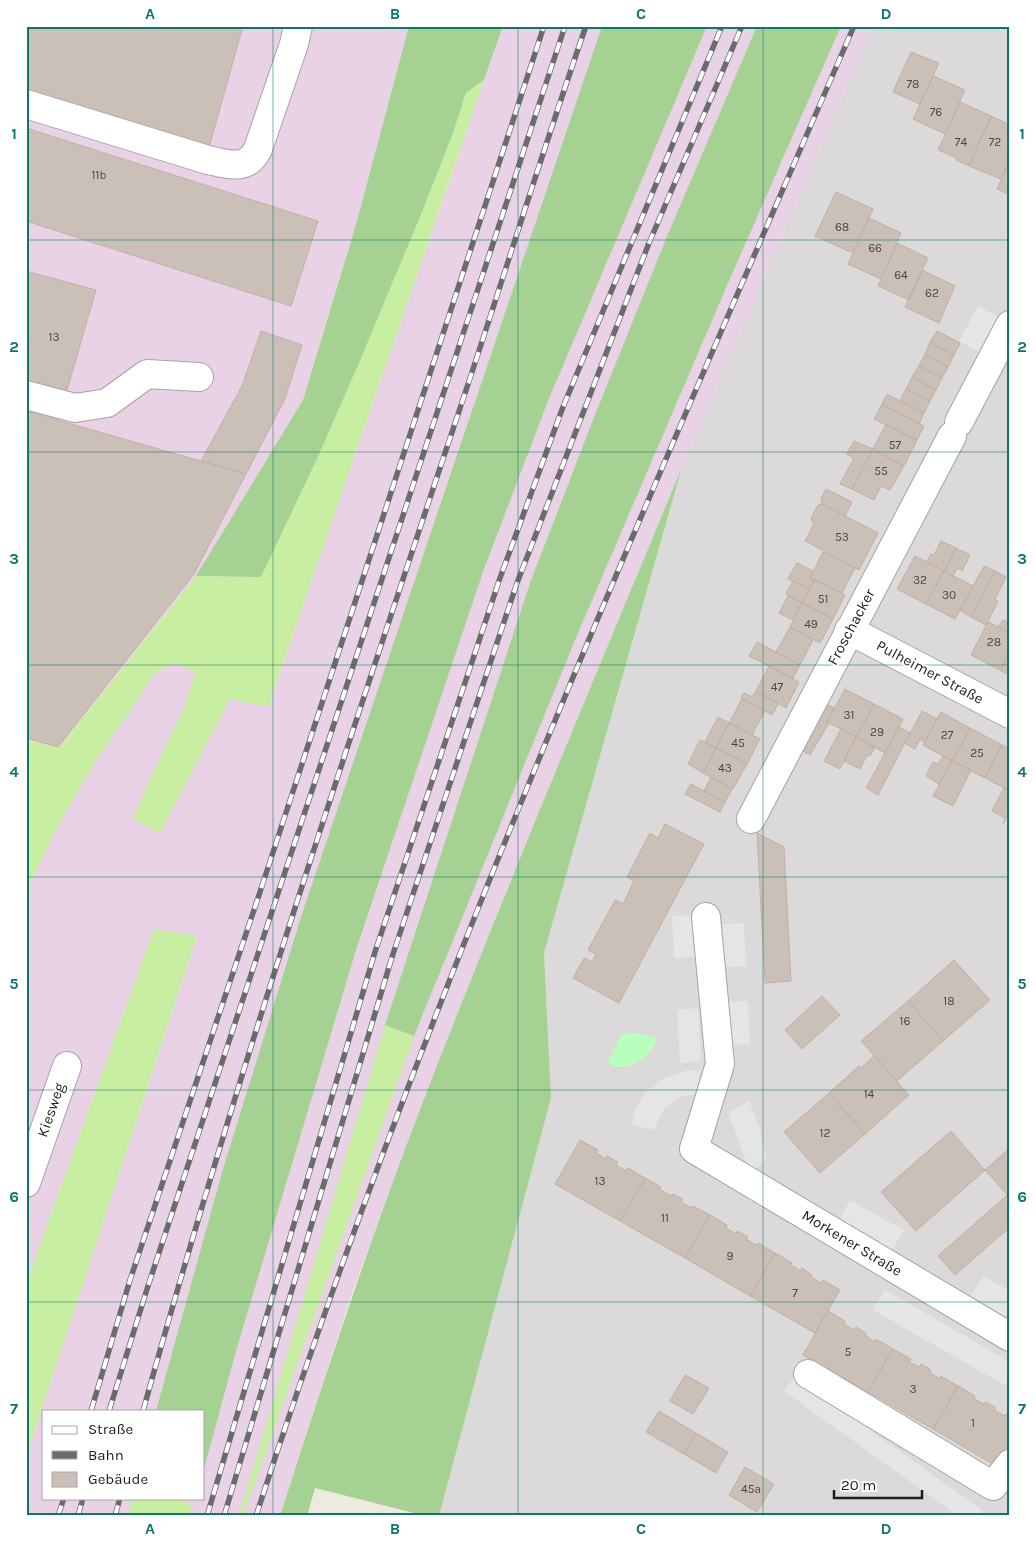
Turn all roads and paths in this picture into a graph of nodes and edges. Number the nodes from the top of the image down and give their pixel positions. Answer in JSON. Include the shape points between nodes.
{"nodes":[{"id":1,"x":298,"y":26,"type":"edge"},
{"id":2,"x":26,"y":104,"type":"edge"},
{"id":3,"x":1010,"y":325,"type":"edge"},
{"id":4,"x":199,"y":377,"type":"dead end"},
{"id":5,"x":26,"y":395,"type":"edge"},
{"id":6,"x":849,"y":630,"type":"junction"},
{"id":7,"x":1010,"y":714,"type":"edge"},
{"id":8,"x":751,"y":819,"type":"dead end"},
{"id":9,"x":706,"y":917,"type":"dead end"},
{"id":10,"x":67,"y":1066,"type":"dead end"},
{"id":11,"x":26,"y":1183,"type":"edge"},
{"id":12,"x":1010,"y":1337,"type":"edge"},
{"id":13,"x":808,"y":1374,"type":"dead end"},
{"id":14,"x":1010,"y":1464,"type":"edge"}],
"edges":[{"from":1,"to":2,"type":"street","via":[[255,156],[235,166]]},
{"from":3,"to":6,"type":"street","name":"Froschacker"},
{"from":4,"to":5,"type":"street","via":[[147,374],[107,403],[75,408]]},
{"from":6,"to":7,"type":"street","name":"Pulheimer Straße"},
{"from":6,"to":8,"type":"street","name":"Froschacker"},
{"from":9,"to":12,"type":"street","name":"Morkener Straße","via":[[720,1064],[694,1149]]},
{"from":10,"to":11,"type":"street","name":"Kiesweg"},
{"from":13,"to":14,"type":"street","via":[[993,1486]]}]}
